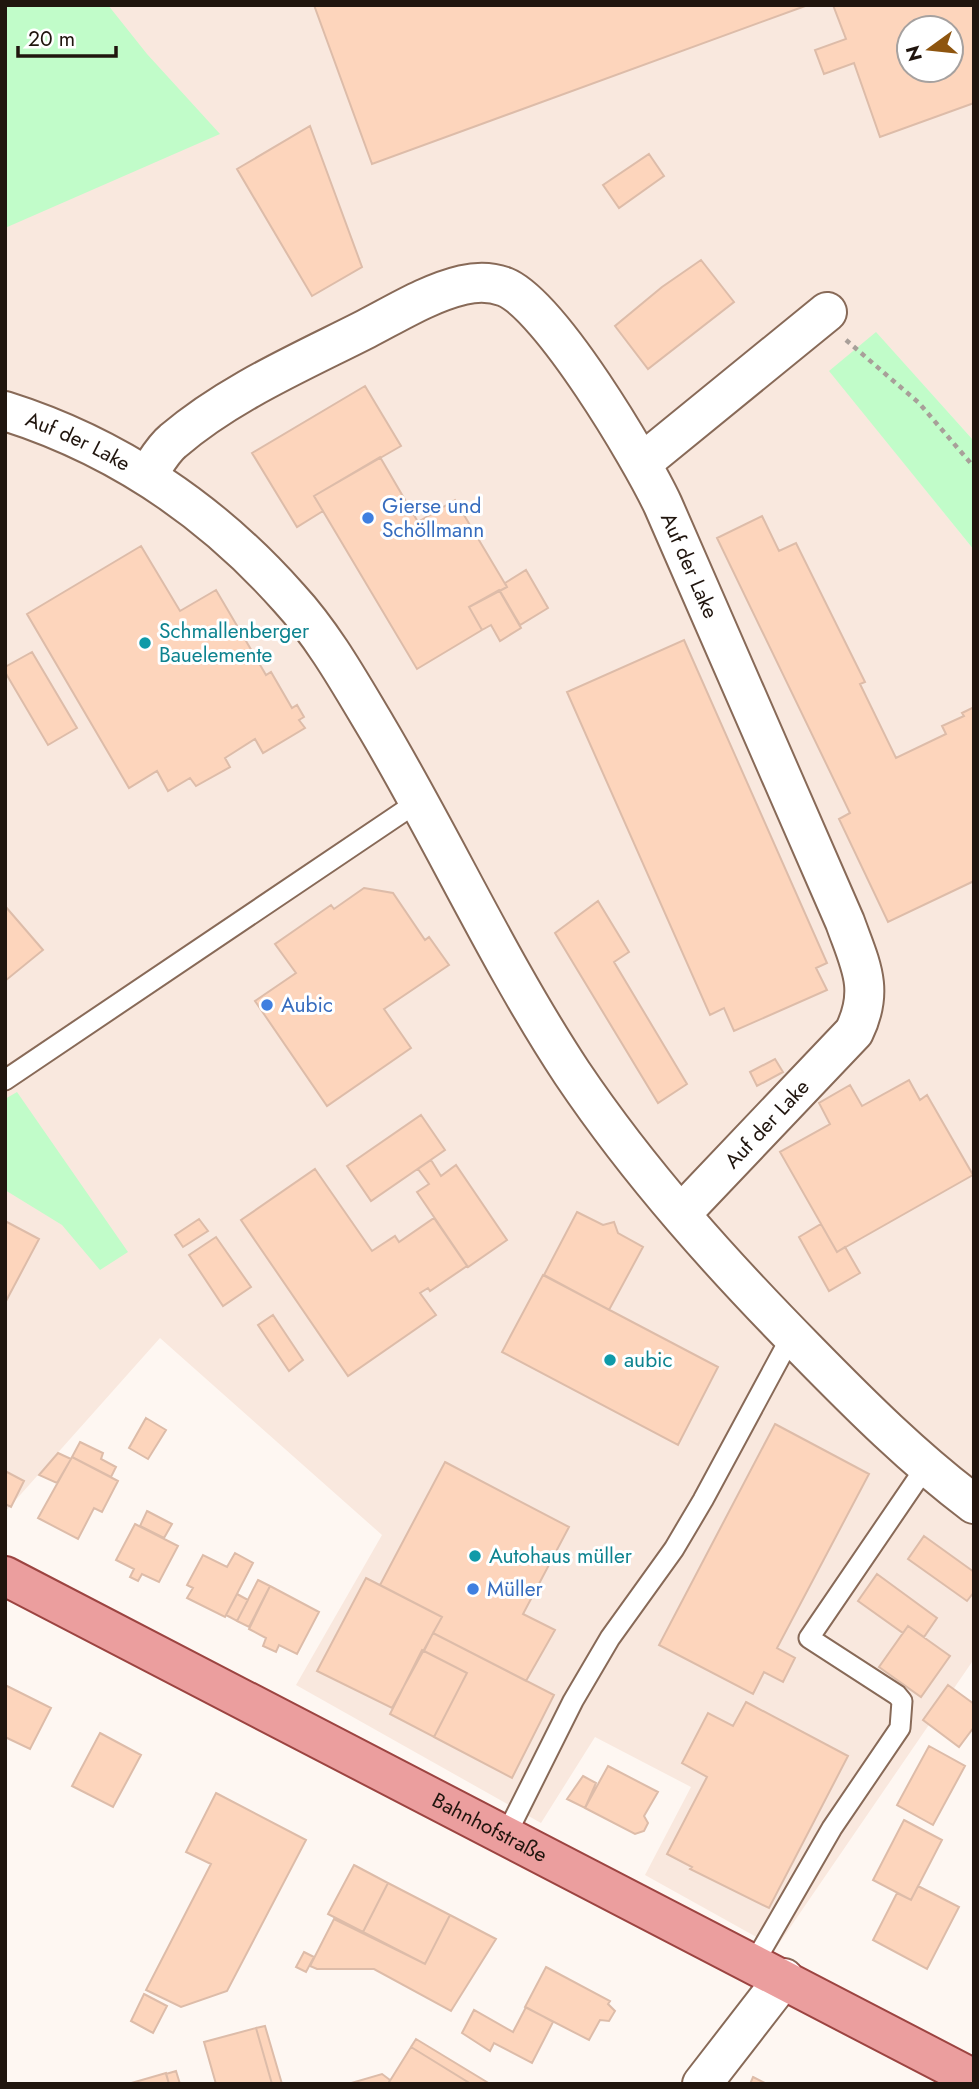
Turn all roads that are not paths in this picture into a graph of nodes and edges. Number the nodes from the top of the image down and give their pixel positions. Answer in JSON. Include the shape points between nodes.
{"nodes":[{"id":1,"x":821,"y":317,"type":"road end"},
{"id":2,"x":5,"y":411,"type":"edge"},
{"id":3,"x":643,"y":462,"type":"junction"},
{"id":4,"x":147,"y":475,"type":"junction"},
{"id":5,"x":419,"y":801,"type":"junction"},
{"id":6,"x":5,"y":1080,"type":"edge"},
{"id":7,"x":681,"y":1214,"type":"junction"},
{"id":8,"x":792,"y":1335,"type":"junction"},
{"id":9,"x":927,"y":1465,"type":"junction"},
{"id":10,"x":974,"y":1504,"type":"edge"},
{"id":11,"x":5,"y":1576,"type":"edge"},
{"id":12,"x":506,"y":1835,"type":"junction"},
{"id":13,"x":769,"y":1970,"type":"junction"},
{"id":14,"x":974,"y":2079,"type":"edge"},
{"id":15,"x":702,"y":2084,"type":"edge"}],
"edges":[{"from":1,"to":3,"type":"street"},
{"from":2,"to":4,"type":"street","name":"Auf der Lake"},
{"from":3,"to":4,"type":"street","name":"Auf der Lake","via":[[560,340],[524,300],[506,287],[486,283],[465,284],[432,295],[251,388],[172,442]]},
{"from":3,"to":7,"type":"street","name":"Auf der Lake","via":[[845,922],[866,999],[854,1032]]},
{"from":4,"to":5,"type":"street","name":"Auf der Lake","via":[[236,543],[292,600],[342,670]]},
{"from":5,"to":6,"type":"lane"},
{"from":5,"to":7,"type":"street","name":"Auf der Lake","via":[[570,1070],[626,1149]]},
{"from":7,"to":8,"type":"street","name":"Auf der Lake"},
{"from":8,"to":9,"type":"street","name":"Auf der Lake"},
{"from":8,"to":12,"type":"lane","via":[[674,1549],[610,1638],[572,1701]]},
{"from":9,"to":10,"type":"street","name":"Auf der Lake"},
{"from":9,"to":13,"type":"lane","via":[[809,1638],[897,1695],[902,1701],[900,1728],[832,1828]]},
{"from":11,"to":12,"type":"main road","name":"Bahnhofstraße"},
{"from":12,"to":13,"type":"main road","name":"Bahnhofstraße"},
{"from":13,"to":14,"type":"main road","name":"Bahnhofstraße"},
{"from":13,"to":15,"type":"street"}]}
